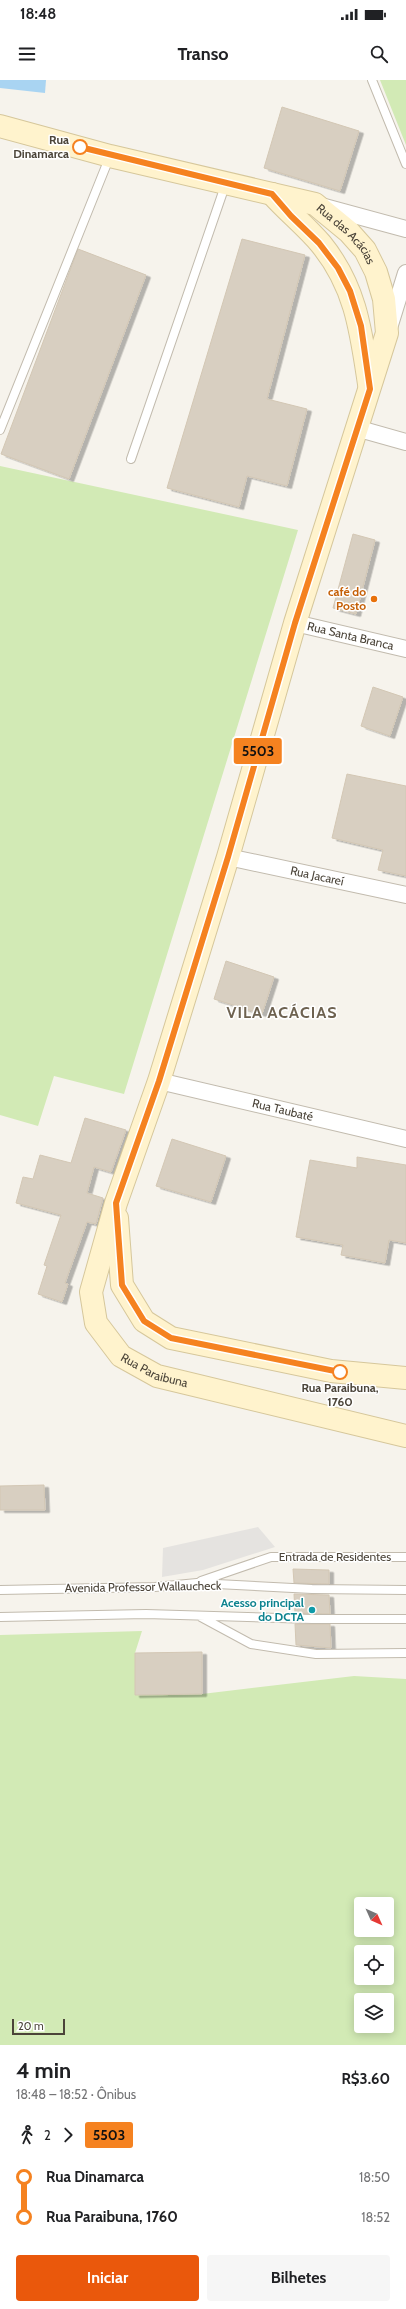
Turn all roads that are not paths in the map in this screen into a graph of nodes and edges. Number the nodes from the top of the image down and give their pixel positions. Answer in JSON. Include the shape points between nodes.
{"nodes":[{"id":1,"x":372,"y":80,"type":"edge"},
{"id":2,"x":0,"y":126,"type":"edge"},
{"id":3,"x":110,"y":156,"type":"junction"},
{"id":4,"x":406,"y":164,"type":"edge"},
{"id":5,"x":226,"y":183,"type":"junction"},
{"id":6,"x":272,"y":194,"type":"junction"},
{"id":7,"x":315,"y":204,"type":"junction"},
{"id":8,"x":406,"y":229,"type":"edge"},
{"id":9,"x":406,"y":273,"type":"edge"},
{"id":10,"x":387,"y":333,"type":"junction"},
{"id":11,"x":370,"y":389,"type":"junction"},
{"id":12,"x":356,"y":428,"type":"junction"},
{"id":13,"x":0,"y":430,"type":"edge"},
{"id":14,"x":406,"y":442,"type":"edge"},
{"id":15,"x":131,"y":459,"type":"dead end"},
{"id":16,"x":295,"y":623,"type":"junction"},
{"id":17,"x":406,"y":649,"type":"edge"},
{"id":18,"x":228,"y":857,"type":"junction"},
{"id":19,"x":406,"y":895,"type":"edge"},
{"id":20,"x":159,"y":1081,"type":"junction"},
{"id":21,"x":406,"y":1139,"type":"edge"},
{"id":22,"x":116,"y":1203,"type":"junction"},
{"id":23,"x":406,"y":1378,"type":"edge"},
{"id":24,"x":406,"y":1436,"type":"edge"},
{"id":25,"x":406,"y":1557,"type":"edge"},
{"id":26,"x":197,"y":1583,"type":"junction"},
{"id":27,"x":0,"y":1590,"type":"edge"},
{"id":28,"x":406,"y":1590,"type":"edge"},
{"id":29,"x":199,"y":1616,"type":"junction"},
{"id":30,"x":0,"y":1617,"type":"edge"},
{"id":31,"x":406,"y":1618,"type":"edge"},
{"id":32,"x":406,"y":1653,"type":"edge"}],
"edges":[{"from":1,"to":4,"type":"lane"},
{"from":2,"to":3,"type":"main road"},
{"from":3,"to":5,"type":"main road"},
{"from":3,"to":13,"type":"lane"},
{"from":5,"to":6,"type":"main road"},
{"from":5,"to":15,"type":"lane"},
{"from":6,"to":7,"type":"main road","name":"Rua das Acácias"},
{"from":6,"to":11,"type":"main road","name":"Rua das Acácias","via":[[319,243],[338,268],[350,291],[361,326]]},
{"from":7,"to":8,"type":"street"},
{"from":7,"to":10,"type":"main road","name":"Rua das Acácias","via":[[349,232],[365,250],[376,272],[384,299]]},
{"from":9,"to":10,"type":"street"},
{"from":10,"to":11,"type":"main road","name":"Rua das Acácias"},
{"from":11,"to":12,"type":"main road","name":"Rua das Acácias"},
{"from":12,"to":14,"type":"street"},
{"from":12,"to":16,"type":"main road","name":"Rua das Acácias"},
{"from":16,"to":17,"type":"street","name":"Rua Santa Branca"},
{"from":16,"to":18,"type":"main road","name":"Rua das Acácias"},
{"from":18,"to":19,"type":"street","name":"Rua Jacareí"},
{"from":18,"to":20,"type":"main road","name":"Rua das Acácias"},
{"from":20,"to":21,"type":"street","name":"Rua Taubaté"},
{"from":20,"to":22,"type":"main road","name":"Rua das Acácias"},
{"from":22,"to":23,"type":"main road","via":[[122,1285],[144,1321],[171,1338],[331,1371]]},
{"from":22,"to":24,"type":"main road","name":"Rua Paraibuna","via":[[91,1292],[96,1324],[121,1356],[157,1376]]},
{"from":25,"to":26,"type":"lane","name":"Entrada de Residentes","via":[[271,1557]]},
{"from":26,"to":27,"type":"lane","name":"Avenida Professor Wallaucheck","via":[[155,1587]]},
{"from":26,"to":28,"type":"lane","name":"Avenida Professor Wallaucheck","via":[[312,1589]]},
{"from":29,"to":30,"type":"lane","via":[[146,1614]]},
{"from":29,"to":31,"type":"lane"},
{"from":29,"to":32,"type":"lane","via":[[251,1644],[316,1654]]}]}
